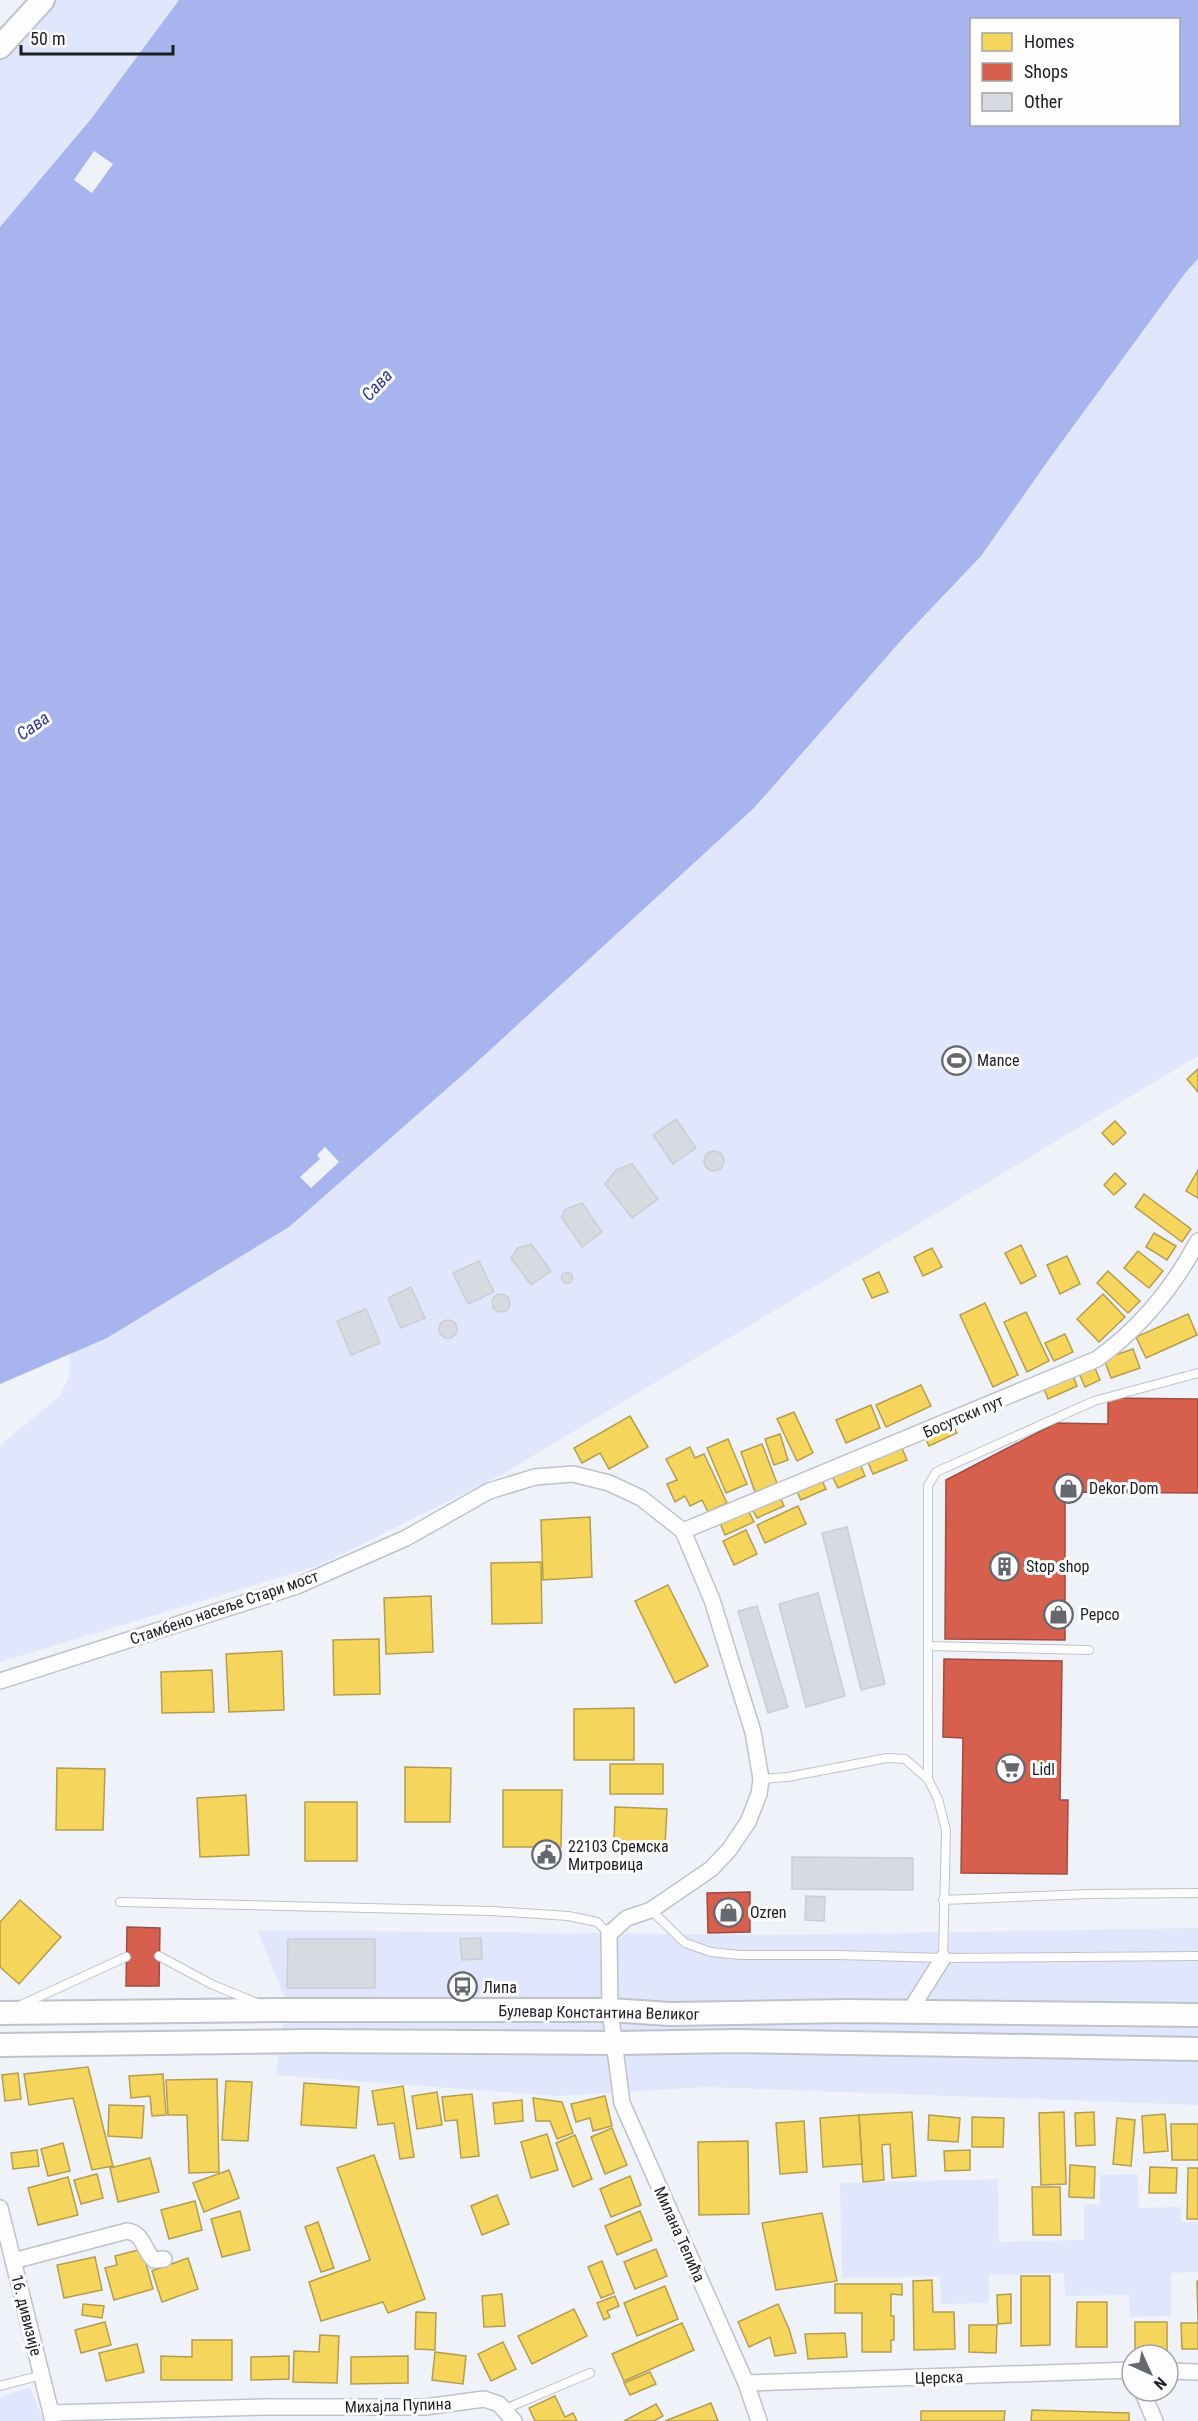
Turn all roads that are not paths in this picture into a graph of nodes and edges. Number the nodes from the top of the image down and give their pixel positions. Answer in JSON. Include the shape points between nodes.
{"nodes":[{"id":1,"x":43,"y":0,"type":"edge"},
{"id":2,"x":0,"y":47,"type":"edge"},
{"id":3,"x":1198,"y":1241,"type":"edge"},
{"id":4,"x":1198,"y":1373,"type":"edge"},
{"id":5,"x":683,"y":1531,"type":"junction"},
{"id":6,"x":928,"y":1646,"type":"junction"},
{"id":7,"x":1089,"y":1650,"type":"dead end"},
{"id":8,"x":0,"y":1681,"type":"edge"},
{"id":9,"x":761,"y":1779,"type":"junction"},
{"id":10,"x":928,"y":1779,"type":"junction"},
{"id":11,"x":1198,"y":1893,"type":"edge"},
{"id":12,"x":944,"y":1900,"type":"junction"},
{"id":13,"x":120,"y":1902,"type":"dead end"},
{"id":14,"x":651,"y":1910,"type":"junction"},
{"id":15,"x":609,"y":1934,"type":"junction"},
{"id":16,"x":159,"y":1956,"type":"dead end"},
{"id":17,"x":1198,"y":1956,"type":"edge"},
{"id":18,"x":126,"y":1957,"type":"dead end"},
{"id":19,"x":943,"y":1958,"type":"junction"},
{"id":20,"x":275,"y":2010,"type":"junction"},
{"id":21,"x":610,"y":2010,"type":"junction"},
{"id":22,"x":909,"y":2012,"type":"junction"},
{"id":23,"x":0,"y":2013,"type":"edge"},
{"id":24,"x":1198,"y":2015,"type":"edge"},
{"id":25,"x":616,"y":2043,"type":"junction"},
{"id":26,"x":0,"y":2045,"type":"edge"},
{"id":27,"x":1198,"y":2049,"type":"edge"},
{"id":28,"x":0,"y":2208,"type":"edge"},
{"id":29,"x":164,"y":2259,"type":"dead end"},
{"id":30,"x":13,"y":2260,"type":"junction"},
{"id":31,"x":1120,"y":2370,"type":"edge"},
{"id":32,"x":1180,"y":2371,"type":"edge"},
{"id":33,"x":1198,"y":2372,"type":"edge"},
{"id":34,"x":590,"y":2373,"type":"dead end"},
{"id":35,"x":42,"y":2375,"type":"junction"},
{"id":36,"x":746,"y":2383,"type":"junction"},
{"id":37,"x":0,"y":2386,"type":"edge"},
{"id":38,"x":1147,"y":2403,"type":"edge"},
{"id":39,"x":270,"y":2414,"type":"edge"},
{"id":40,"x":509,"y":2415,"type":"edge"},
{"id":41,"x":52,"y":2417,"type":"edge"},
{"id":42,"x":759,"y":2421,"type":"edge"},
{"id":43,"x":1155,"y":2421,"type":"edge"}],
"edges":[{"from":1,"to":2,"type":"main road"},
{"from":3,"to":5,"type":"street","name":"Босутски пут","via":[[1149,1313],[1097,1359]]},
{"from":4,"to":6,"type":"lane","via":[[1095,1401],[936,1472],[928,1486]]},
{"from":5,"to":8,"type":"street","name":"Стамбено насеље Стари мост","via":[[641,1498],[609,1483],[573,1474],[535,1477],[489,1491],[406,1538],[297,1586]]},
{"from":5,"to":9,"type":"street","name":"Стамбено насеље Стари мост","via":[[712,1600],[753,1732]]},
{"from":6,"to":7,"type":"lane"},
{"from":6,"to":10,"type":"lane"},
{"from":9,"to":10,"type":"lane","via":[[887,1758],[905,1759]]},
{"from":9,"to":14,"type":"street","name":"Стамбено насеље Стари мост","via":[[748,1821],[729,1850],[711,1869]]},
{"from":10,"to":12,"type":"lane","via":[[946,1830]]},
{"from":11,"to":12,"type":"lane"},
{"from":12,"to":19,"type":"lane"},
{"from":13,"to":15,"type":"lane","via":[[568,1916],[597,1922]]},
{"from":14,"to":15,"type":"street","name":"Стамбено насеље Стари мост","via":[[627,1918]]},
{"from":14,"to":19,"type":"lane","via":[[685,1943],[711,1953]]},
{"from":15,"to":21,"type":"street"},
{"from":16,"to":20,"type":"lane","via":[[211,1984]]},
{"from":17,"to":19,"type":"lane"},
{"from":18,"to":23,"type":"lane"},
{"from":19,"to":22,"type":"street"},
{"from":20,"to":21,"type":"main road","name":"Булевар Константина Великог"},
{"from":20,"to":23,"type":"main road","name":"Булевар Константина Великог"},
{"from":21,"to":22,"type":"main road","name":"Булевар Константина Великог","via":[[670,2014]]},
{"from":21,"to":25,"type":"street"},
{"from":22,"to":24,"type":"main road","name":"Булевар Константина Великог"},
{"from":25,"to":26,"type":"main road","name":"Булевар Константина Великог"},
{"from":25,"to":27,"type":"main road","name":"Булевар Константина Великог"},
{"from":25,"to":36,"type":"street","name":"Милана Тепића","via":[[622,2103]]},
{"from":28,"to":30,"type":"street","name":"16. дивизије"},
{"from":29,"to":30,"type":"street","via":[[154,2259],[138,2235],[127,2231]]},
{"from":30,"to":35,"type":"street","name":"16. дивизије"},
{"from":31,"to":36,"type":"street","name":"Церска"},
{"from":32,"to":33,"type":"street"},
{"from":34,"to":40,"type":"lane","name":"Михајла Пупина"},
{"from":35,"to":37,"type":"lane"},
{"from":35,"to":41,"type":"street","name":"16. дивизије"},
{"from":36,"to":42,"type":"street","name":"Милана Тепића"},
{"from":38,"to":43,"type":"street"},
{"from":39,"to":40,"type":"street","name":"Михајла Пупина","via":[[425,2407],[484,2399]]},
{"from":39,"to":41,"type":"street","name":"Михајла Пупина"}]}
